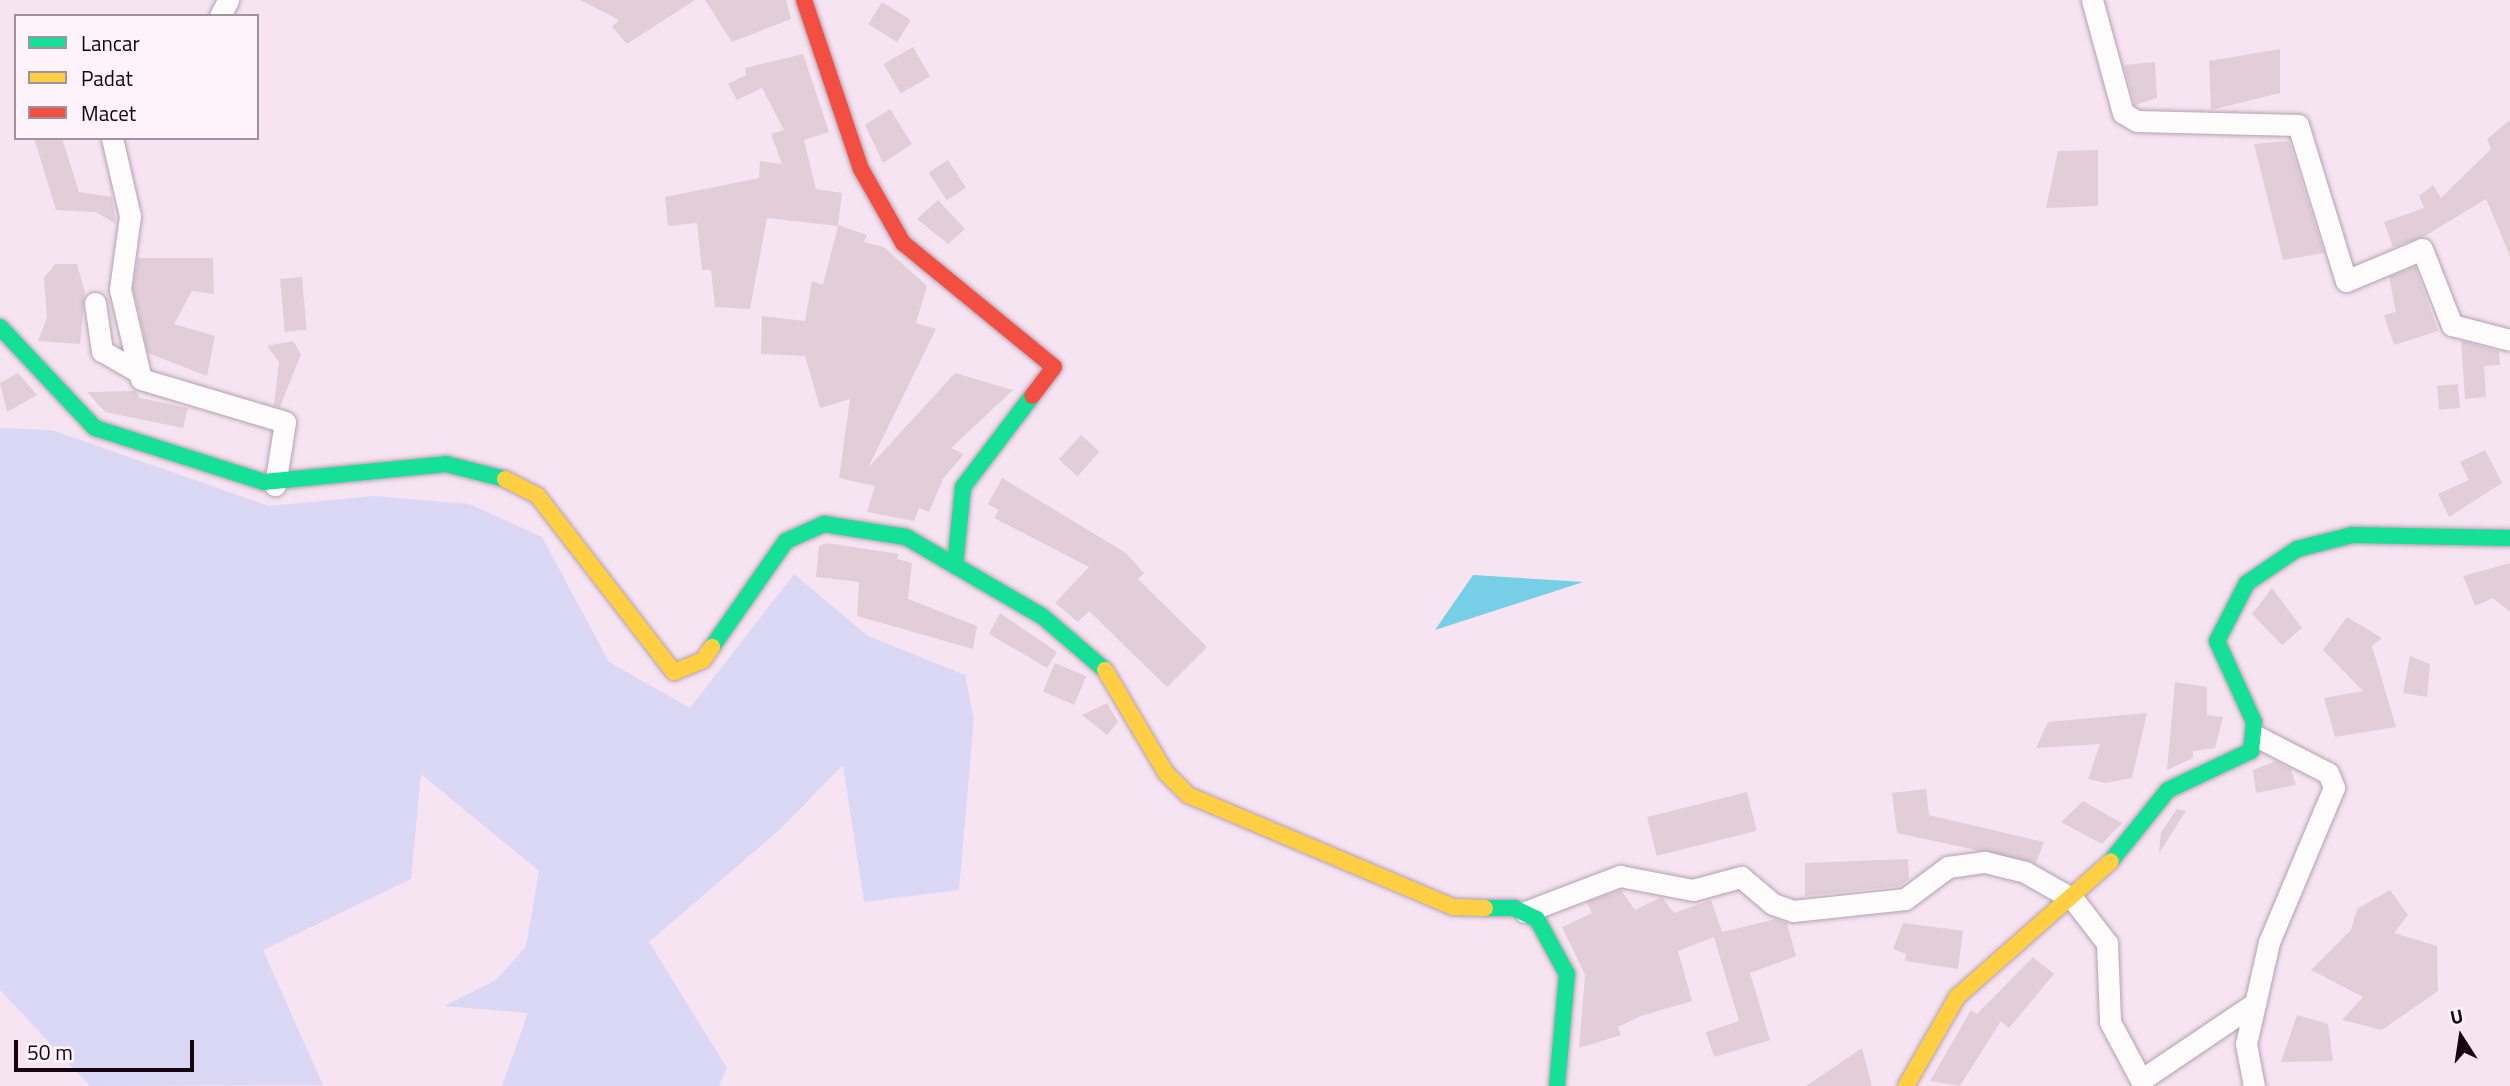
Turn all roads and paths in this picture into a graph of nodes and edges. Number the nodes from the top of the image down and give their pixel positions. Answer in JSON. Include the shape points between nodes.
{"nodes":[{"id":1,"x":804,"y":0,"type":"edge"},
{"id":2,"x":2092,"y":0,"type":"edge"},
{"id":3,"x":112,"y":140,"type":"edge"},
{"id":4,"x":95,"y":303,"type":"dead end"},
{"id":5,"x":0,"y":327,"type":"edge"},
{"id":6,"x":2510,"y":340,"type":"edge"},
{"id":7,"x":137,"y":371,"type":"junction"},
{"id":8,"x":275,"y":485,"type":"junction"},
{"id":9,"x":2510,"y":538,"type":"edge"},
{"id":10,"x":955,"y":566,"type":"junction"},
{"id":11,"x":2256,"y":736,"type":"junction"},
{"id":12,"x":2073,"y":900,"type":"junction"},
{"id":13,"x":1525,"y":912,"type":"junction"},
{"id":14,"x":2255,"y":1003,"type":"junction"},
{"id":15,"x":2143,"y":1083,"type":"edge"},
{"id":16,"x":1557,"y":1086,"type":"edge"},
{"id":17,"x":1906,"y":1086,"type":"edge"},
{"id":18,"x":2254,"y":1086,"type":"edge"}],
"edges":[{"from":1,"to":10,"type":"street","via":[[856,158],[903,243],[1054,367],[963,487]]},
{"from":2,"to":6,"type":"street","via":[[2123,113],[2137,121],[2298,125],[2346,281],[2422,249],[2452,325]]},
{"from":3,"to":7,"type":"street","via":[[130,216],[120,289]]},
{"from":4,"to":7,"type":"street","via":[[102,351]]},
{"from":5,"to":8,"type":"street","via":[[95,428]]},
{"from":7,"to":8,"type":"street","via":[[147,386],[285,422]]},
{"from":8,"to":10,"type":"street","via":[[430,465],[472,466],[518,482],[537,495],[611,583],[674,672],[704,660],[786,541],[824,524],[881,529]]},
{"from":9,"to":11,"type":"street","via":[[2352,535],[2297,549],[2247,583],[2217,642]]},
{"from":10,"to":13,"type":"street","via":[[1042,616],[1099,663],[1126,696],[1166,772],[1188,796],[1453,907]]},
{"from":11,"to":12,"type":"street","via":[[2243,758],[2168,790],[2135,837]]},
{"from":11,"to":14,"type":"street","via":[[2328,773],[2334,787],[2269,942]]},
{"from":12,"to":13,"type":"street","via":[[2025,872],[1969,862],[1948,867],[1918,894],[1893,901],[1793,911],[1773,904],[1741,877],[1693,890],[1620,876]]},
{"from":12,"to":15,"type":"street","via":[[2107,943],[2110,1022]]},
{"from":12,"to":17,"type":"street","via":[[1957,997]]},
{"from":13,"to":16,"type":"street","via":[[1546,930],[1567,974]]},
{"from":14,"to":15,"type":"street"},
{"from":14,"to":18,"type":"street","via":[[2245,1053]]}]}
